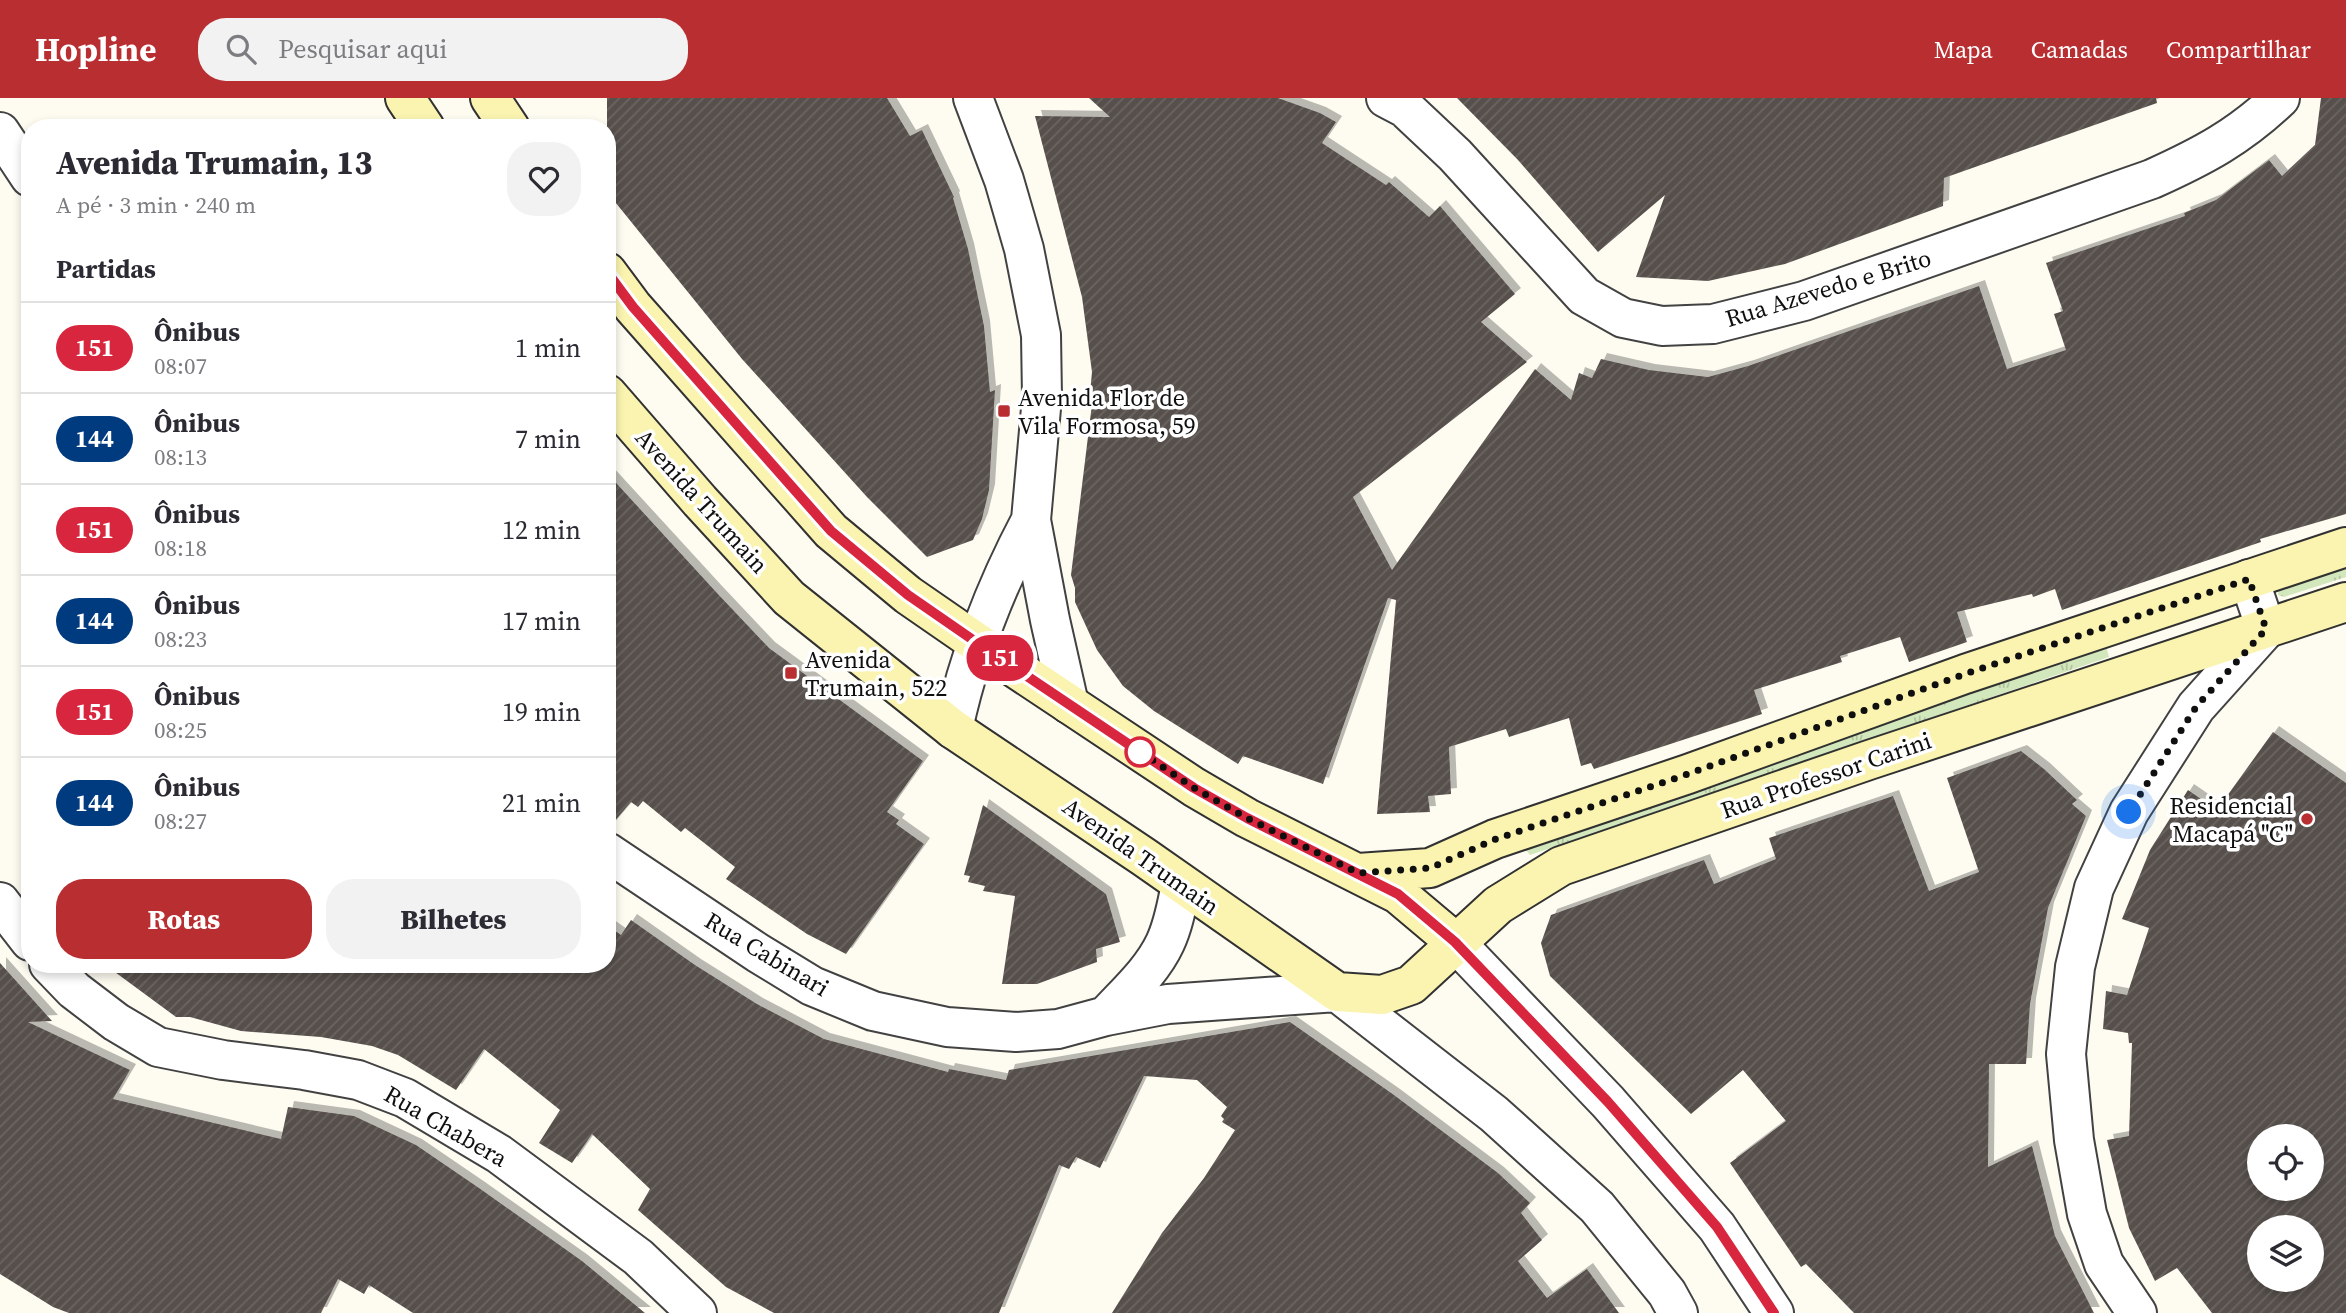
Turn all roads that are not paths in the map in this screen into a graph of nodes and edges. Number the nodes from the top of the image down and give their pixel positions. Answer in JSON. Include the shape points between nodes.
{"nodes":[{"id":1,"x":405,"y":98,"type":"edge"},
{"id":2,"x":490,"y":98,"type":"edge"},
{"id":3,"x":1386,"y":98,"type":"edge"},
{"id":4,"x":2279,"y":98,"type":"edge"},
{"id":5,"x":977,"y":100,"type":"edge"},
{"id":6,"x":419,"y":119,"type":"edge"},
{"id":7,"x":504,"y":119,"type":"edge"},
{"id":8,"x":0,"y":132,"type":"edge"},
{"id":9,"x":21,"y":164,"type":"edge"},
{"id":10,"x":616,"y":284,"type":"edge"},
{"id":11,"x":616,"y":404,"type":"edge"},
{"id":12,"x":1031,"y":520,"type":"junction"},
{"id":13,"x":2346,"y":548,"type":"edge"},
{"id":14,"x":2249,"y":579,"type":"junction"},
{"id":15,"x":2346,"y":602,"type":"edge"},
{"id":16,"x":2266,"y":629,"type":"junction"},
{"id":17,"x":976,"y":642,"type":"junction"},
{"id":18,"x":1069,"y":704,"type":"junction"},
{"id":19,"x":953,"y":729,"type":"junction"},
{"id":20,"x":616,"y":858,"type":"edge"},
{"id":21,"x":1358,"y":873,"type":"junction"},
{"id":22,"x":1181,"y":884,"type":"junction"},
{"id":23,"x":0,"y":902,"type":"edge"},
{"id":24,"x":21,"y":929,"type":"edge"},
{"id":25,"x":1455,"y":942,"type":"junction"},
{"id":26,"x":58,"y":973,"type":"edge"},
{"id":27,"x":1337,"y":992,"type":"junction"},
{"id":28,"x":1106,"y":1016,"type":"junction"},
{"id":29,"x":697,"y":1313,"type":"edge"},
{"id":30,"x":1678,"y":1313,"type":"edge"},
{"id":31,"x":1774,"y":1313,"type":"edge"},
{"id":32,"x":2137,"y":1313,"type":"edge"}],
"edges":[{"from":1,"to":6,"type":"main road"},
{"from":2,"to":7,"type":"main road"},
{"from":3,"to":4,"type":"street","name":"Rua Azevedo e Brito","via":[[1405,108],[1455,155],[1584,296],[1623,318],[1662,326],[1713,324],[1804,301],[2152,179],[2204,155],[2244,129]]},
{"from":5,"to":12,"type":"street","via":[[1024,250],[1041,335],[1042,397]]},
{"from":8,"to":9,"type":"street"},
{"from":10,"to":17,"type":"main road","via":[[831,531],[908,595]]},
{"from":11,"to":19,"type":"main road","name":"Avenida Trumain","via":[[789,598]]},
{"from":12,"to":17,"type":"street"},
{"from":12,"to":18,"type":"street"},
{"from":13,"to":14,"type":"main road","name":"Rua Professor Carini"},
{"from":14,"to":16,"type":"street"},
{"from":14,"to":21,"type":"main road","name":"Rua Professor Carini","via":[[1496,839],[1430,868]]},
{"from":15,"to":16,"type":"main road","name":"Rua Professor Carini"},
{"from":16,"to":25,"type":"main road","name":"Rua Professor Carini","via":[[1561,866],[1498,905]]},
{"from":16,"to":32,"type":"street","via":[[2196,707],[2129,812],[2094,888],[2075,967],[2066,1054],[2087,1214],[2104,1264]]},
{"from":17,"to":18,"type":"main road"},
{"from":17,"to":19,"type":"street"},
{"from":18,"to":21,"type":"main road","via":[[1194,788]]},
{"from":19,"to":22,"type":"main road","name":"Avenida Trumain"},
{"from":20,"to":28,"type":"street","name":"Rua Cabinari","via":[[812,986],[873,1011],[947,1027],[1016,1031],[1058,1029]]},
{"from":21,"to":25,"type":"main road","via":[[1398,894]]},
{"from":22,"to":27,"type":"main road","name":"Avenida Trumain"},
{"from":22,"to":28,"type":"street","via":[[1164,945]]},
{"from":23,"to":24,"type":"street"},
{"from":25,"to":27,"type":"main road","name":"Rua Professor Carini","via":[[1411,985],[1382,995]]},
{"from":25,"to":31,"type":"street","via":[[1608,1102],[1717,1227]]},
{"from":26,"to":29,"type":"street","name":"Rua Chabera","via":[[117,1022],[158,1047],[358,1080],[405,1098],[510,1162],[638,1257]]},
{"from":27,"to":28,"type":"street","name":"Rua Cabinari","via":[[1168,1004]]},
{"from":27,"to":30,"type":"street","name":"Avenida Trumain","via":[[1494,1114],[1597,1207]]}]}
